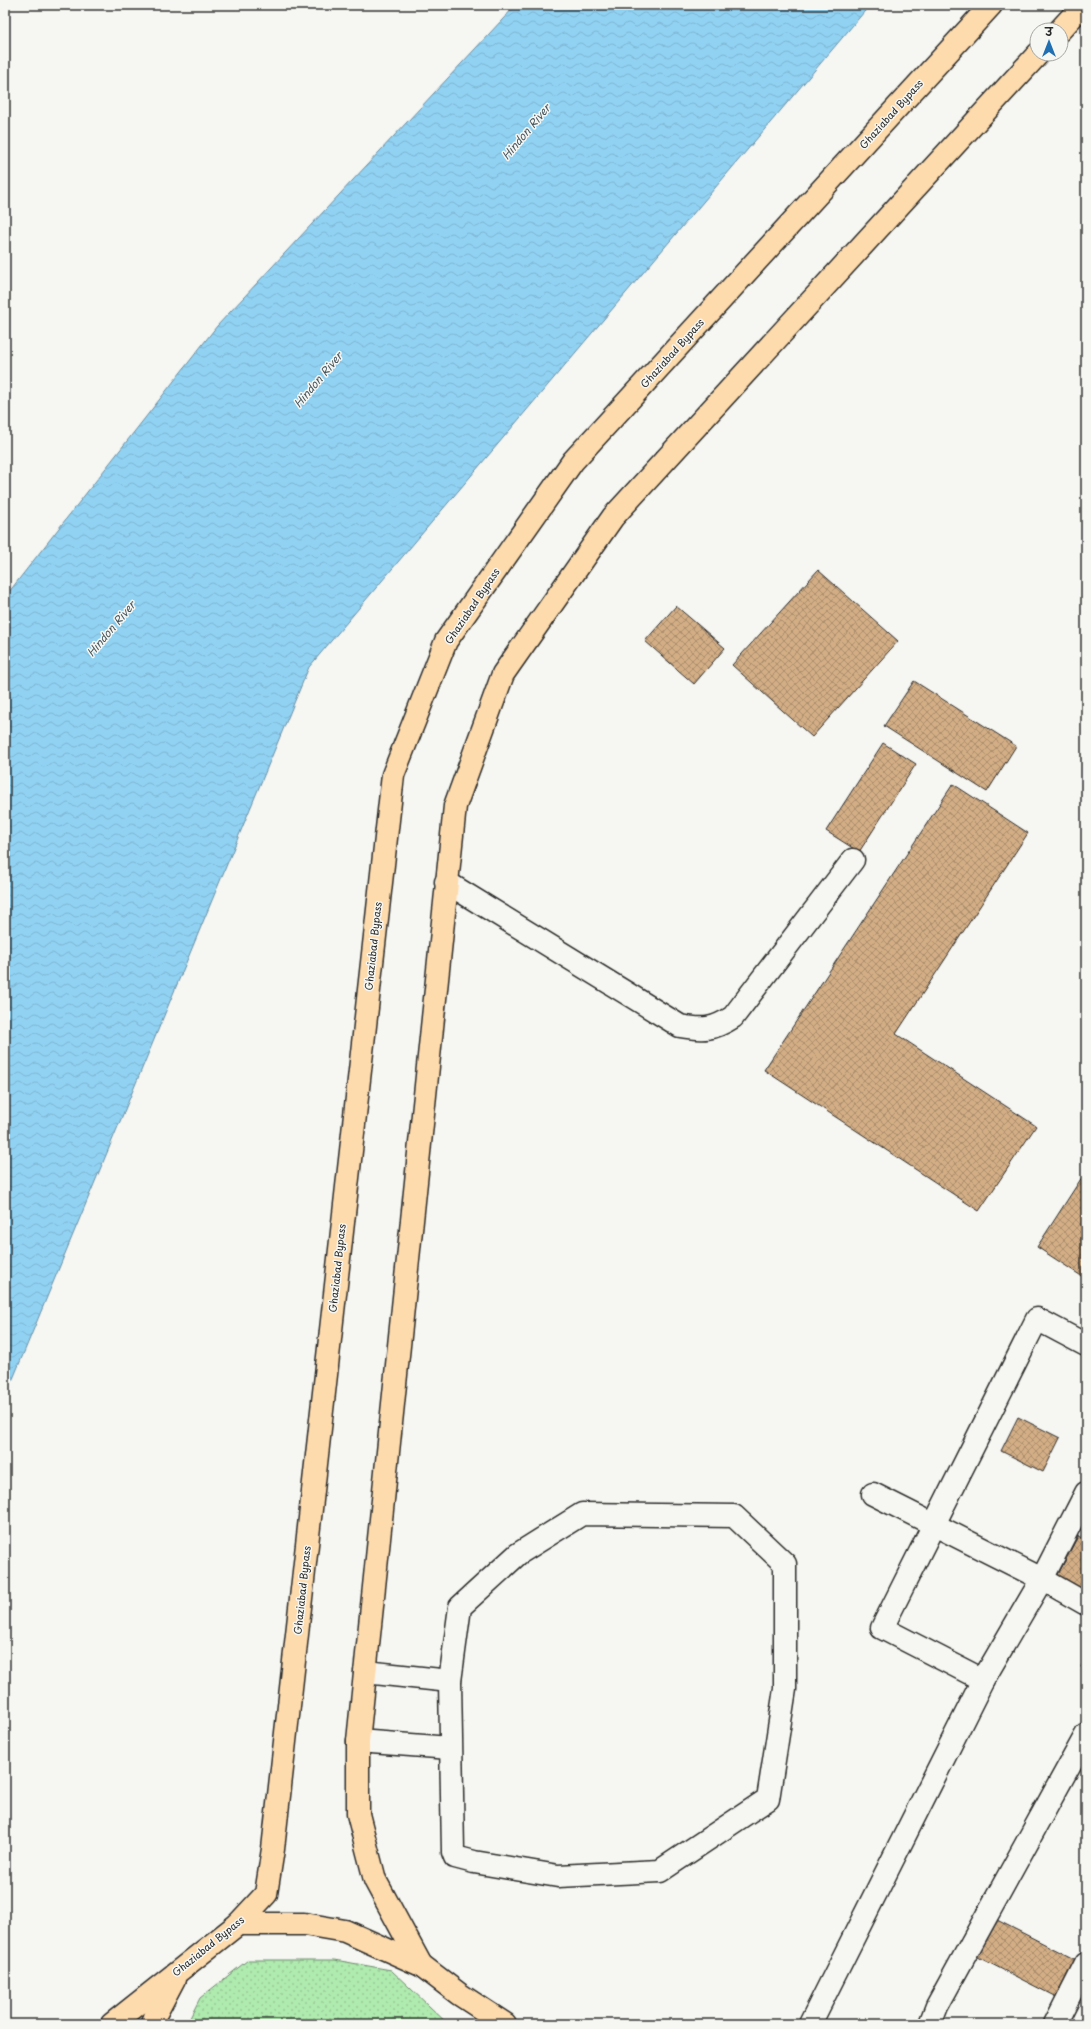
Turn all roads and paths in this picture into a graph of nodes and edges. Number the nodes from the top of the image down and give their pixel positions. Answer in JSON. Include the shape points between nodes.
{"nodes":[{"id":1,"x":991,"y":5,"type":"edge"},
{"id":2,"x":1083,"y":5,"type":"edge"},
{"id":3,"x":1067,"y":22,"type":"edge"},
{"id":4,"x":1031,"y":62,"type":"edge"},
{"id":5,"x":853,"y":860,"type":"dead end"},
{"id":6,"x":446,"y":882,"type":"junction"},
{"id":7,"x":1086,"y":1345,"type":"edge"},
{"id":8,"x":1086,"y":1493,"type":"edge"},
{"id":9,"x":873,"y":1494,"type":"dead end"},
{"id":10,"x":934,"y":1525,"type":"junction"},
{"id":11,"x":1042,"y":1579,"type":"junction"},
{"id":12,"x":1086,"y":1604,"type":"edge"},
{"id":13,"x":365,"y":1672,"type":"junction"},
{"id":14,"x":450,"y":1680,"type":"junction"},
{"id":15,"x":983,"y":1680,"type":"junction"},
{"id":16,"x":1086,"y":1735,"type":"edge"},
{"id":17,"x":358,"y":1742,"type":"junction"},
{"id":18,"x":450,"y":1748,"type":"junction"},
{"id":19,"x":238,"y":1924,"type":"junction"},
{"id":20,"x":1086,"y":1963,"type":"edge"},
{"id":21,"x":420,"y":1965,"type":"junction"},
{"id":22,"x":178,"y":1971,"type":"junction"},
{"id":23,"x":112,"y":2024,"type":"edge"},
{"id":24,"x":152,"y":2024,"type":"edge"},
{"id":25,"x":505,"y":2024,"type":"edge"},
{"id":26,"x":810,"y":2024,"type":"edge"},
{"id":27,"x":930,"y":2024,"type":"edge"},
{"id":28,"x":1055,"y":2024,"type":"edge"}],
"edges":[{"from":1,"to":19,"type":"highway","name":"Ghaziabad Bypass","via":[[573,461],[446,641],[392,775],[273,1849],[266,1894]]},
{"from":2,"to":3,"type":"highway"},
{"from":4,"to":6,"type":"highway","via":[[613,517],[503,674],[454,806]]},
{"from":5,"to":6,"type":"street","via":[[733,1017],[718,1027],[700,1029],[680,1026]]},
{"from":6,"to":13,"type":"highway"},
{"from":7,"to":10,"type":"street","via":[[1037,1319]]},
{"from":8,"to":11,"type":"street"},
{"from":9,"to":10,"type":"street"},
{"from":10,"to":11,"type":"street"},
{"from":10,"to":15,"type":"street","via":[[882,1628]]},
{"from":11,"to":12,"type":"street"},
{"from":11,"to":15,"type":"street"},
{"from":13,"to":14,"type":"street"},
{"from":13,"to":17,"type":"highway"},
{"from":14,"to":18,"type":"street"},
{"from":14,"to":18,"type":"street","via":[[460,1606],[518,1554],[582,1514],[734,1516],[785,1564],[785,1689],[768,1799],[660,1871],[558,1876],[455,1857]]},
{"from":15,"to":26,"type":"street"},
{"from":16,"to":27,"type":"street","via":[[936,2006]]},
{"from":17,"to":18,"type":"street"},
{"from":17,"to":21,"type":"highway","via":[[358,1814],[375,1880]]},
{"from":19,"to":21,"type":"highway","via":[[304,1924],[345,1931]]},
{"from":19,"to":22,"type":"highway","name":"Ghaziabad Bypass"},
{"from":20,"to":28,"type":"street"},
{"from":21,"to":25,"type":"highway"},
{"from":22,"to":23,"type":"highway","name":"Ghaziabad Bypass"},
{"from":22,"to":24,"type":"highway"}]}
